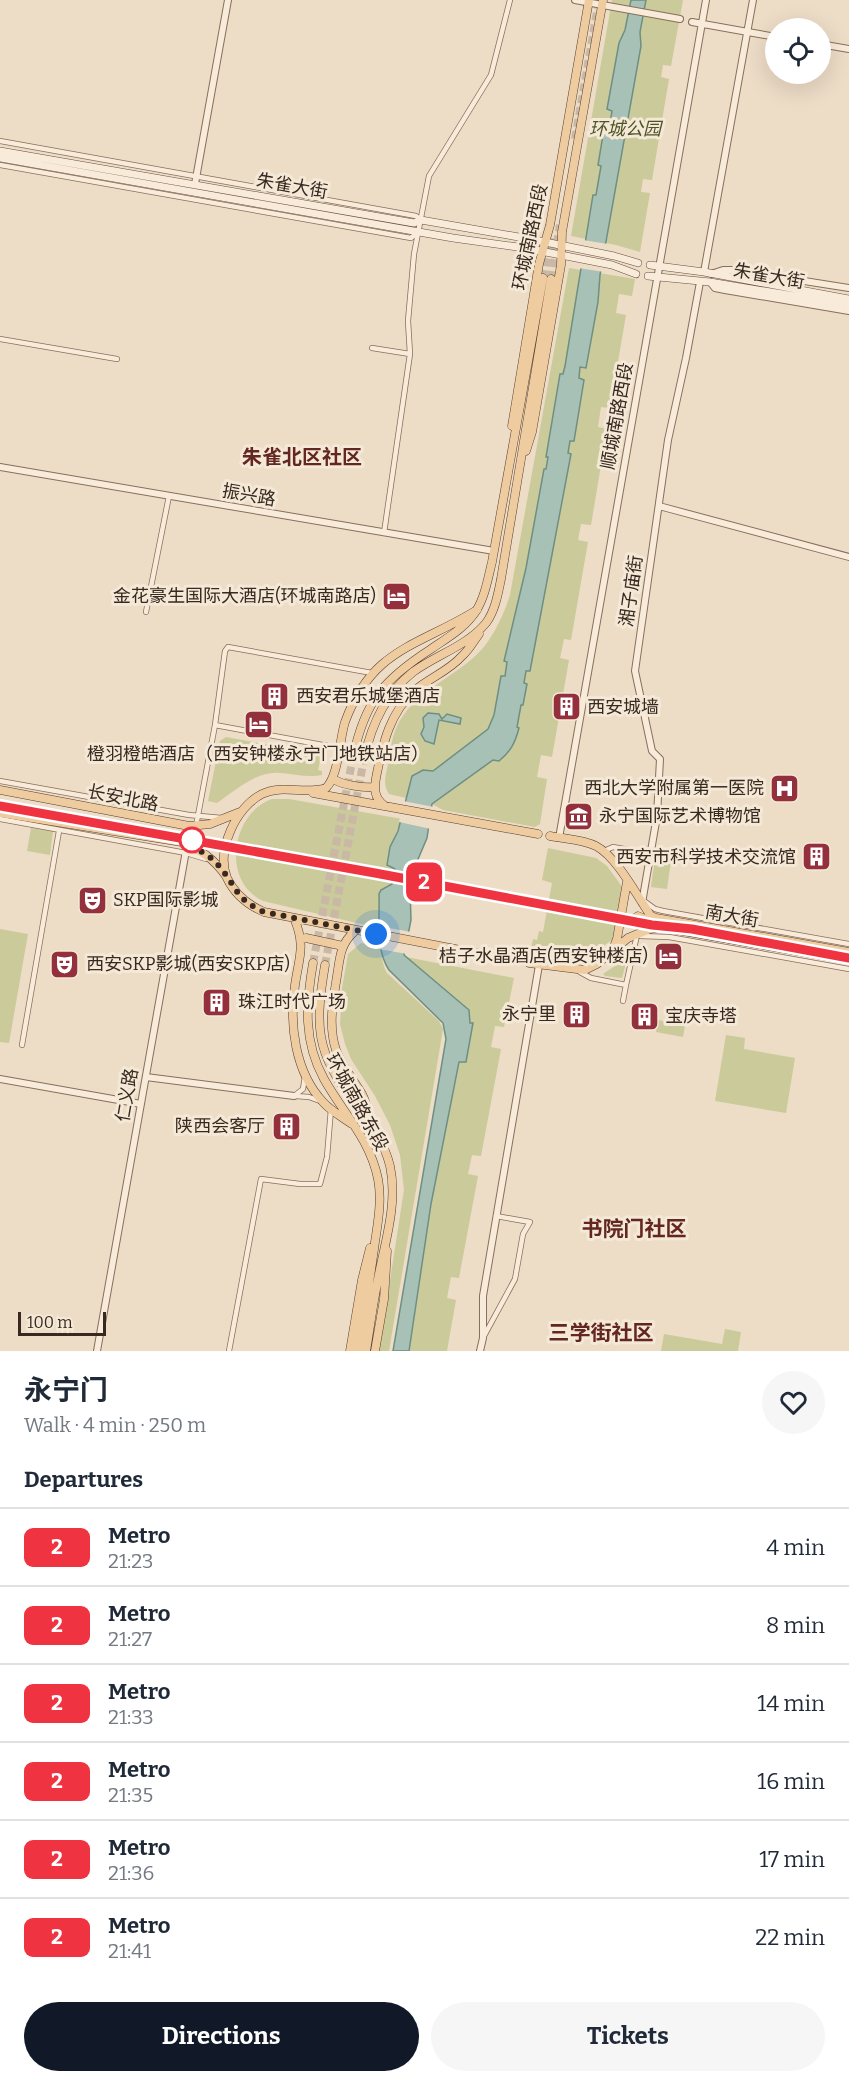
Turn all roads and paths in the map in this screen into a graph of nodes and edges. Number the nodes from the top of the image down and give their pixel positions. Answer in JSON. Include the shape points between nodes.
{"nodes":[{"id":1,"x":228,"y":0,"type":"edge"},
{"id":2,"x":510,"y":0,"type":"edge"},
{"id":3,"x":575,"y":0,"type":"edge"},
{"id":4,"x":706,"y":0,"type":"edge"},
{"id":5,"x":753,"y":0,"type":"edge"},
{"id":6,"x":589,"y":1,"type":"edge"},
{"id":7,"x":602,"y":3,"type":"edge"},
{"id":8,"x":680,"y":19,"type":"dead end"},
{"id":9,"x":692,"y":22,"type":"dead end"},
{"id":10,"x":702,"y":24,"type":"junction"},
{"id":11,"x":748,"y":32,"type":"junction"},
{"id":12,"x":765,"y":35,"type":"edge"},
{"id":13,"x":831,"y":46,"type":"edge"},
{"id":14,"x":849,"y":49,"type":"edge"},
{"id":15,"x":0,"y":141,"type":"edge"},
{"id":16,"x":0,"y":151,"type":"edge"},
{"id":17,"x":0,"y":158,"type":"edge"},
{"id":18,"x":0,"y":165,"type":"edge"},
{"id":19,"x":196,"y":180,"type":"junction"},
{"id":20,"x":421,"y":220,"type":"junction"},
{"id":21,"x":418,"y":232,"type":"junction"},
{"id":22,"x":545,"y":242,"type":"junction"},
{"id":23,"x":562,"y":246,"type":"junction"},
{"id":24,"x":542,"y":252,"type":"junction"},
{"id":25,"x":561,"y":256,"type":"junction"},
{"id":26,"x":638,"y":263,"type":"dead end"},
{"id":27,"x":654,"y":266,"type":"junction"},
{"id":28,"x":636,"y":274,"type":"dead end"},
{"id":29,"x":652,"y":276,"type":"junction"},
{"id":30,"x":708,"y":276,"type":"junction"},
{"id":31,"x":700,"y":282,"type":"junction"},
{"id":32,"x":849,"y":288,"type":"edge"},
{"id":33,"x":849,"y":299,"type":"edge"},
{"id":34,"x":849,"y":305,"type":"edge"},
{"id":35,"x":849,"y":311,"type":"edge"},
{"id":36,"x":0,"y":339,"type":"edge"},
{"id":37,"x":372,"y":348,"type":"dead end"},
{"id":38,"x":410,"y":354,"type":"junction"},
{"id":39,"x":117,"y":359,"type":"dead end"},
{"id":40,"x":0,"y":467,"type":"edge"},
{"id":41,"x":519,"y":468,"type":"junction"},
{"id":42,"x":507,"y":480,"type":"junction"},
{"id":43,"x":169,"y":496,"type":"junction"},
{"id":44,"x":659,"y":506,"type":"junction"},
{"id":45,"x":384,"y":533,"type":"junction"},
{"id":46,"x":494,"y":551,"type":"junction"},
{"id":47,"x":849,"y":557,"type":"edge"},
{"id":48,"x":477,"y":610,"type":"junction"},
{"id":49,"x":147,"y":612,"type":"dead end"},
{"id":50,"x":487,"y":622,"type":"junction"},
{"id":51,"x":372,"y":673,"type":"junction"},
{"id":52,"x":215,"y":725,"type":"junction"},
{"id":53,"x":339,"y":748,"type":"junction"},
{"id":54,"x":353,"y":757,"type":"tunnel mouth"},
{"id":55,"x":364,"y":759,"type":"tunnel mouth"},
{"id":56,"x":333,"y":779,"type":"junction"},
{"id":57,"x":0,"y":781,"type":"edge"},
{"id":58,"x":375,"y":787,"type":"junction"},
{"id":59,"x":0,"y":790,"type":"edge"},
{"id":60,"x":294,"y":790,"type":"junction"},
{"id":61,"x":386,"y":807,"type":"junction"},
{"id":62,"x":240,"y":812,"type":"junction"},
{"id":63,"x":0,"y":813,"type":"edge"},
{"id":64,"x":198,"y":816,"type":"junction"},
{"id":65,"x":230,"y":816,"type":"junction"},
{"id":66,"x":0,"y":819,"type":"edge"},
{"id":67,"x":196,"y":826,"type":"junction"},
{"id":68,"x":59,"y":831,"type":"junction"},
{"id":69,"x":538,"y":834,"type":"dead end"},
{"id":70,"x":554,"y":837,"type":"joint"},
{"id":71,"x":187,"y":849,"type":"junction"},
{"id":72,"x":604,"y":851,"type":"junction"},
{"id":73,"x":651,"y":854,"type":"junction"},
{"id":74,"x":227,"y":877,"type":"junction"},
{"id":75,"x":630,"y":885,"type":"junction"},
{"id":76,"x":642,"y":901,"type":"junction"},
{"id":77,"x":294,"y":918,"type":"junction"},
{"id":78,"x":666,"y":920,"type":"junction"},
{"id":79,"x":660,"y":927,"type":"junction"},
{"id":80,"x":355,"y":931,"type":"junction"},
{"id":81,"x":634,"y":936,"type":"junction"},
{"id":82,"x":302,"y":939,"type":"junction"},
{"id":83,"x":849,"y":944,"type":"edge"},
{"id":84,"x":343,"y":946,"type":"junction"},
{"id":85,"x":613,"y":951,"type":"junction"},
{"id":86,"x":849,"y":952,"type":"edge"},
{"id":87,"x":849,"y":960,"type":"edge"},
{"id":88,"x":517,"y":961,"type":"dead end"},
{"id":89,"x":313,"y":963,"type":"tunnel mouth"},
{"id":90,"x":529,"y":963,"type":"dead end"},
{"id":91,"x":325,"y":965,"type":"tunnel mouth"},
{"id":92,"x":539,"y":965,"type":"junction"},
{"id":93,"x":849,"y":969,"type":"edge"},
{"id":94,"x":578,"y":970,"type":"junction"},
{"id":95,"x":626,"y":985,"type":"junction"},
{"id":96,"x":623,"y":1001,"type":"dead end"},
{"id":97,"x":22,"y":1045,"type":"dead end"},
{"id":98,"x":304,"y":1070,"type":"junction"},
{"id":99,"x":146,"y":1077,"type":"junction"},
{"id":100,"x":0,"y":1079,"type":"edge"},
{"id":101,"x":294,"y":1096,"type":"junction"},
{"id":102,"x":323,"y":1102,"type":"junction"},
{"id":103,"x":141,"y":1104,"type":"junction"},
{"id":104,"x":331,"y":1109,"type":"junction"},
{"id":105,"x":371,"y":1125,"type":"junction"},
{"id":106,"x":357,"y":1128,"type":"junction"},
{"id":107,"x":496,"y":1216,"type":"junction"},
{"id":108,"x":378,"y":1221,"type":"junction"},
{"id":109,"x":389,"y":1226,"type":"junction"},
{"id":110,"x":483,"y":1338,"type":"junction"},
{"id":111,"x":97,"y":1351,"type":"edge"},
{"id":112,"x":229,"y":1351,"type":"edge"},
{"id":113,"x":350,"y":1351,"type":"edge"},
{"id":114,"x":358,"y":1351,"type":"edge"},
{"id":115,"x":366,"y":1351,"type":"edge"},
{"id":116,"x":375,"y":1351,"type":"edge"},
{"id":117,"x":480,"y":1351,"type":"edge"}],
"edges":[{"from":1,"to":19,"type":"street"},
{"from":2,"to":20,"type":"street","via":[[491,75],[429,176]]},
{"from":3,"to":6,"type":"street"},
{"from":4,"to":10,"type":"street","name":"顺城南路西段"},
{"from":5,"to":11,"type":"street"},
{"from":6,"to":7,"type":"street"},
{"from":6,"to":22,"type":"main road","name":"环城南路西段"},
{"from":7,"to":8,"type":"street"},
{"from":7,"to":23,"type":"main road","name":"环城南路西段"},
{"from":9,"to":10,"type":"street"},
{"from":10,"to":11,"type":"street"},
{"from":10,"to":27,"type":"street","name":"顺城南路西段"},
{"from":11,"to":12,"type":"street"},
{"from":11,"to":30,"type":"street"},
{"from":13,"to":14,"type":"street"},
{"from":15,"to":19,"type":"street"},
{"from":16,"to":19,"type":"main road","name":"朱雀大街"},
{"from":17,"to":21,"type":"main road","name":"朱雀大街"},
{"from":18,"to":21,"type":"street","via":[[411,238]]},
{"from":19,"to":20,"type":"main road","name":"朱雀大街","via":[[414,223]]},
{"from":20,"to":21,"type":"street"},
{"from":20,"to":22,"type":"main road","name":"朱雀大街"},
{"from":21,"to":24,"type":"main road","name":"朱雀大街"},
{"from":21,"to":38,"type":"street","via":[[408,321]]},
{"from":22,"to":23,"type":"main road","name":"朱雀大街"},
{"from":22,"to":24,"type":"main road","name":"环城南路西段"},
{"from":23,"to":25,"type":"main road","name":"环城南路西段"},
{"from":23,"to":26,"type":"main road","name":"朱雀大街"},
{"from":24,"to":25,"type":"main road","name":"朱雀大街"},
{"from":24,"to":42,"type":"main road","name":"环城南路西段","via":[[515,399]]},
{"from":25,"to":28,"type":"main road","name":"朱雀大街","via":[[612,265]]},
{"from":25,"to":41,"type":"main road","name":"环城南路西段","via":[[532,432]]},
{"from":27,"to":29,"type":"street","name":"顺城南路西段"},
{"from":27,"to":30,"type":"main road","name":"朱雀大街"},
{"from":29,"to":31,"type":"main road","name":"朱雀大街"},
{"from":29,"to":70,"type":"street","name":"顺城南路西段"},
{"from":30,"to":31,"type":"main road","name":"朱雀大街"},
{"from":30,"to":32,"type":"street","via":[[734,270]]},
{"from":30,"to":33,"type":"main road","name":"朱雀大街"},
{"from":30,"to":34,"type":"main road","name":"朱雀大街"},
{"from":30,"to":35,"type":"street","via":[[715,288]]},
{"from":31,"to":44,"type":"street","name":"湘子庙街","via":[[668,440]]},
{"from":36,"to":39,"type":"street"},
{"from":37,"to":38,"type":"street"},
{"from":38,"to":45,"type":"street"},
{"from":40,"to":43,"type":"street","name":"振兴路"},
{"from":41,"to":42,"type":"main road","name":"环城南路西段","via":[[547,279]]},
{"from":41,"to":50,"type":"main road","name":"环城南路西段","via":[[500,587]]},
{"from":42,"to":46,"type":"main road","name":"环城南路西段"},
{"from":43,"to":45,"type":"street","name":"振兴路"},
{"from":43,"to":49,"type":"street"},
{"from":44,"to":47,"type":"street"},
{"from":44,"to":73,"type":"street","name":"湘子庙街","via":[[635,671],[652,751],[660,759]]},
{"from":45,"to":46,"type":"street","name":"振兴路"},
{"from":46,"to":48,"type":"main road","name":"环城南路西段"},
{"from":48,"to":51,"type":"main road","via":[[393,655]]},
{"from":48,"to":54,"type":"main road","name":"环城南路西段","via":[[458,630],[386,682],[360,728]]},
{"from":50,"to":55,"type":"main road","name":"环城南路西段","via":[[401,683],[381,709]]},
{"from":50,"to":58,"type":"main road","via":[[461,658],[414,692],[396,714],[381,751]]},
{"from":51,"to":52,"type":"street","via":[[228,647]]},
{"from":51,"to":53,"type":"main road","via":[[356,696]]},
{"from":52,"to":53,"type":"street"},
{"from":52,"to":64,"type":"street"},
{"from":53,"to":56,"type":"main road"},
{"from":56,"to":58,"type":"main road"},
{"from":56,"to":60,"type":"main road","via":[[320,790]]},
{"from":57,"to":64,"type":"street"},
{"from":58,"to":61,"type":"main road","via":[[378,801]]},
{"from":59,"to":67,"type":"main road","name":"长安北路"},
{"from":60,"to":61,"type":"main road"},
{"from":60,"to":62,"type":"main road","via":[[265,792]]},
{"from":61,"to":69,"type":"main road"},
{"from":62,"to":65,"type":"main road","name":"长安北路"},
{"from":62,"to":74,"type":"main road","via":[[226,848]]},
{"from":63,"to":71,"type":"main road","name":"长安北路"},
{"from":64,"to":65,"type":"street"},
{"from":64,"to":67,"type":"street"},
{"from":65,"to":67,"type":"main road","name":"长安北路"},
{"from":66,"to":68,"type":"street"},
{"from":68,"to":71,"type":"street"},
{"from":68,"to":97,"type":"street"},
{"from":70,"to":72,"type":"main road","via":[[583,842]]},
{"from":71,"to":74,"type":"main road","name":"长安北路","via":[[207,854]]},
{"from":71,"to":99,"type":"street","name":"仁义路"},
{"from":72,"to":73,"type":"street","via":[[613,847]]},
{"from":72,"to":75,"type":"main road","name":"南大街"},
{"from":73,"to":76,"type":"street","name":"湘子庙街"},
{"from":74,"to":77,"type":"main road","name":"长安北路","via":[[240,898],[251,906]]},
{"from":75,"to":76,"type":"main road","name":"南大街"},
{"from":75,"to":85,"type":"main road"},
{"from":76,"to":78,"type":"main road","name":"南大街","via":[[651,916]]},
{"from":76,"to":83,"type":"street","via":[[663,911]]},
{"from":77,"to":80,"type":"main road","name":"长安北路"},
{"from":77,"to":82,"type":"main road"},
{"from":78,"to":79,"type":"main road","via":[[638,916],[634,919]]},
{"from":78,"to":86,"type":"main road","name":"南大街"},
{"from":79,"to":81,"type":"main road","name":"南大街"},
{"from":79,"to":87,"type":"main road","name":"南大街"},
{"from":80,"to":84,"type":"main road"},
{"from":80,"to":88,"type":"main road","name":"长安北路"},
{"from":81,"to":85,"type":"main road","name":"南大街"},
{"from":81,"to":93,"type":"street","via":[[669,937]]},
{"from":81,"to":95,"type":"street"},
{"from":82,"to":84,"type":"main road"},
{"from":82,"to":98,"type":"main road","via":[[293,1018],[296,1048]]},
{"from":84,"to":105,"type":"main road","via":[[332,1010],[333,1038],[363,1096]]},
{"from":85,"to":94,"type":"main road","name":"南大街","via":[[591,968]]},
{"from":89,"to":106,"type":"main road","name":"环城南路东段","via":[[306,1012],[310,1042],[324,1079]]},
{"from":90,"to":92,"type":"main road"},
{"from":91,"to":105,"type":"main road","name":"环城南路东段","via":[[318,1011],[323,1049],[344,1090]]},
{"from":92,"to":94,"type":"main road"},
{"from":92,"to":107,"type":"street"},
{"from":94,"to":95,"type":"street","via":[[591,978]]},
{"from":95,"to":96,"type":"street"},
{"from":98,"to":101,"type":"street","via":[[303,1089]]},
{"from":98,"to":102,"type":"main road"},
{"from":99,"to":101,"type":"street"},
{"from":99,"to":103,"type":"street","name":"仁义路"},
{"from":100,"to":103,"type":"street"},
{"from":101,"to":102,"type":"street","via":[[309,1096]]},
{"from":102,"to":104,"type":"main road"},
{"from":103,"to":111,"type":"street","name":"仁义路"},
{"from":104,"to":106,"type":"main road"},
{"from":104,"to":112,"type":"street","via":[[327,1157],[320,1184],[261,1179]]},
{"from":105,"to":109,"type":"main road","name":"环城南路东段","via":[[385,1150],[392,1176]]},
{"from":106,"to":108,"type":"main road","name":"环城南路东段","via":[[378,1179]]},
{"from":107,"to":110,"type":"street","via":[[483,1296]]},
{"from":107,"to":110,"type":"street","via":[[530,1222],[523,1234],[515,1279]]},
{"from":108,"to":113,"type":"main road","name":"环城南路东段","via":[[362,1280]]},
{"from":108,"to":114,"type":"main road","name":"环城南路东段"},
{"from":109,"to":115,"type":"main road","name":"环城南路东段"},
{"from":109,"to":116,"type":"main road","name":"环城南路东段","via":[[385,1291]]},
{"from":110,"to":117,"type":"street"}]}
